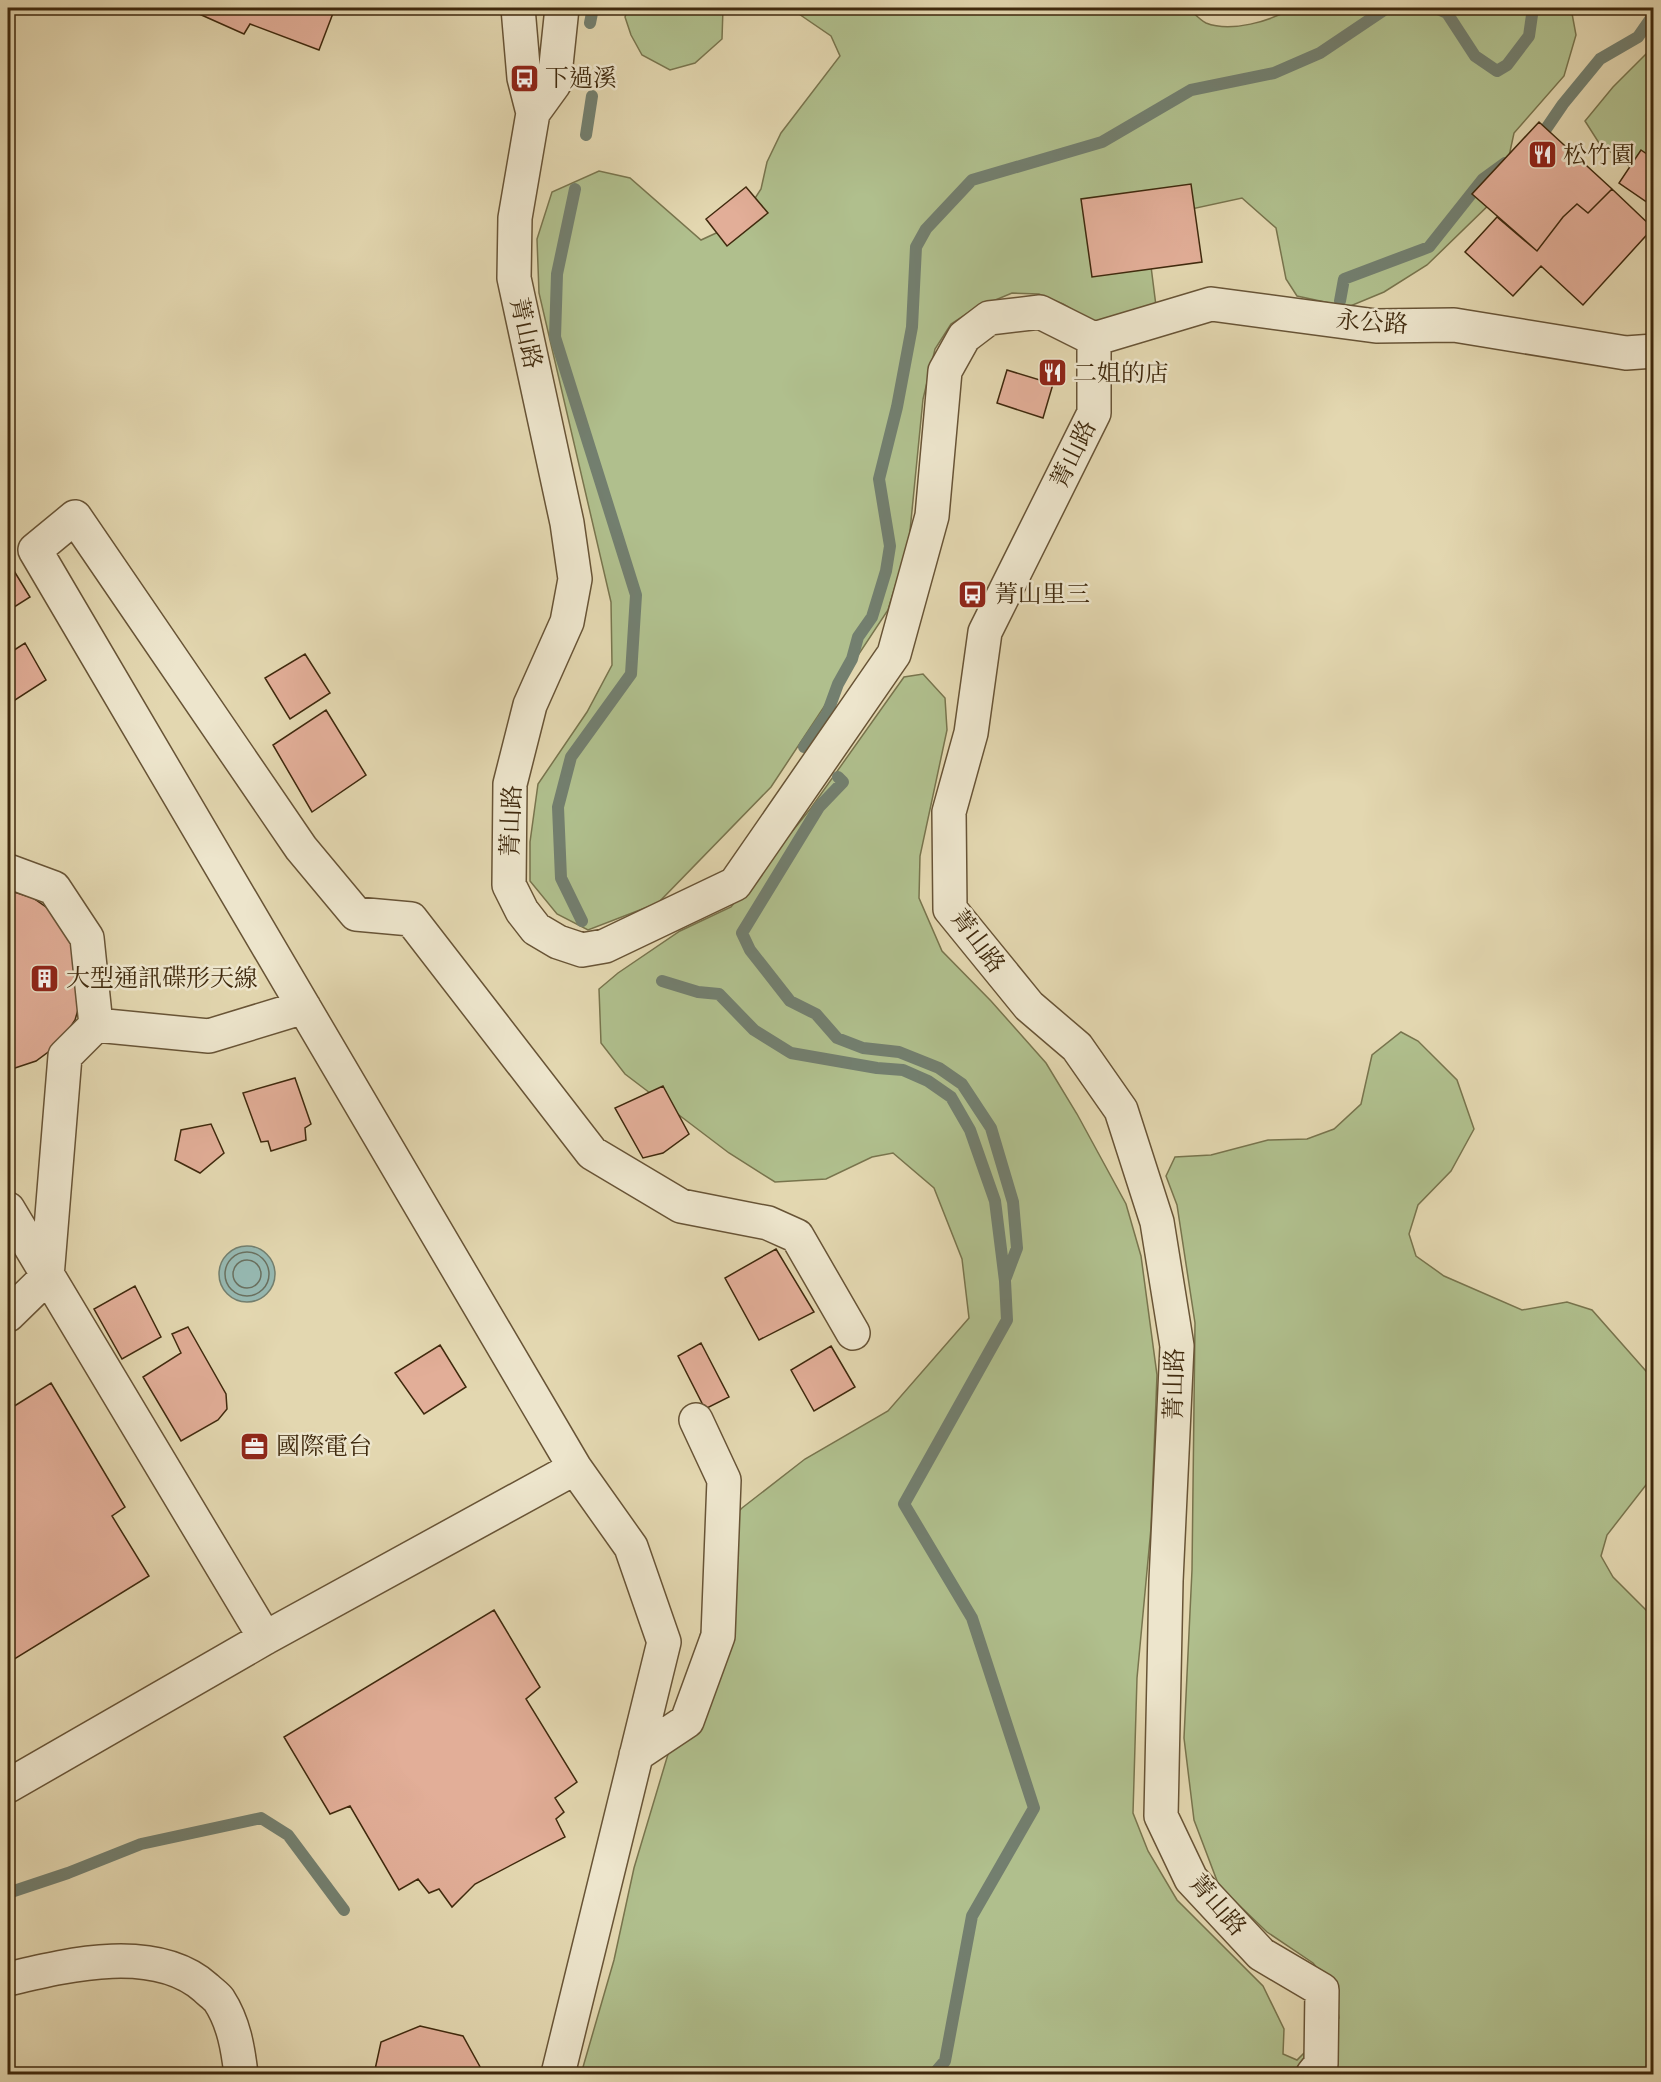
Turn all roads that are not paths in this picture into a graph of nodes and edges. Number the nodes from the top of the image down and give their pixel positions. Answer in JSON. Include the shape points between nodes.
{"nodes":[{"id":1,"x":518,"y":8,"type":"edge"},
{"id":2,"x":562,"y":8,"type":"edge"},
{"id":3,"x":533,"y":113,"type":"junction"},
{"id":4,"x":1094,"y":339,"type":"junction"},
{"id":5,"x":1653,"y":351,"type":"edge"},
{"id":6,"x":8,"y":871,"type":"edge"},
{"id":7,"x":304,"y":1007,"type":"junction"},
{"id":8,"x":96,"y":1025,"type":"junction"},
{"id":9,"x":8,"y":1209,"type":"edge"},
{"id":10,"x":47,"y":1277,"type":"junction"},
{"id":11,"x":8,"y":1315,"type":"edge"},
{"id":12,"x":853,"y":1333,"type":"dead end"},
{"id":13,"x":696,"y":1420,"type":"dead end"},
{"id":14,"x":575,"y":1468,"type":"junction"},
{"id":15,"x":265,"y":1638,"type":"junction"},
{"id":16,"x":636,"y":1755,"type":"junction"},
{"id":17,"x":8,"y":1786,"type":"edge"},
{"id":18,"x":8,"y":1979,"type":"edge"},
{"id":19,"x":241,"y":2074,"type":"edge"},
{"id":20,"x":558,"y":2074,"type":"edge"},
{"id":21,"x":1313,"y":2074,"type":"edge"}],
"edges":[{"from":1,"to":3,"type":"street","via":[[524,78]]},
{"from":2,"to":3,"type":"street","name":"菁山路","via":[[555,84]]},
{"from":3,"to":4,"type":"street","name":"菁山路","via":[[515,218],[514,278],[567,523],[575,579],[567,622],[530,705],[510,784],[508,885],[536,929],[558,942],[582,950],[605,946],[735,884],[894,654],[932,516],[945,371],[964,337],[989,318],[1040,312]]},
{"from":4,"to":5,"type":"street","name":"永公路","via":[[1211,304],[1376,326],[1454,325],[1626,353]]},
{"from":4,"to":21,"type":"street","name":"菁山路","via":[[1094,413],[985,632],[971,733],[949,812],[950,909],[1029,1005],[1077,1047],[1121,1110],[1157,1222],[1177,1346],[1161,1816],[1191,1879],[1261,1954],[1322,1990],[1321,2064]]},
{"from":6,"to":8,"type":"street","via":[[54,888],[87,938]]},
{"from":7,"to":8,"type":"street","via":[[209,1036]]},
{"from":7,"to":12,"type":"street","via":[[35,550],[75,517],[301,848],[356,914],[411,919],[592,1153],[681,1206],[768,1223],[797,1236]]},
{"from":7,"to":14,"type":"street"},
{"from":8,"to":10,"type":"street","via":[[65,1056]]},
{"from":9,"to":10,"type":"street"},
{"from":10,"to":11,"type":"street"},
{"from":10,"to":15,"type":"street"},
{"from":13,"to":16,"type":"street","via":[[724,1480],[718,1636],[687,1721]]},
{"from":14,"to":15,"type":"street"},
{"from":14,"to":16,"type":"street","via":[[631,1547],[664,1642]]},
{"from":15,"to":17,"type":"street"},
{"from":16,"to":20,"type":"street"},
{"from":18,"to":19,"type":"street","via":[[99,1961],[143,1962],[175,1970],[196,1979],[219,2000],[237,2039]]}]}
